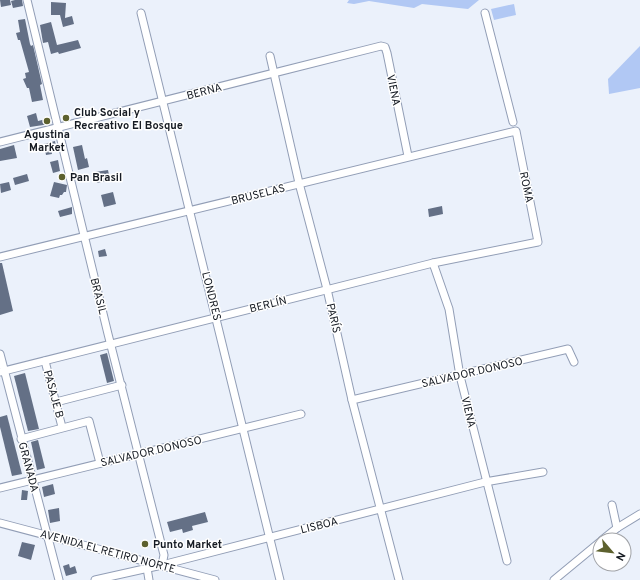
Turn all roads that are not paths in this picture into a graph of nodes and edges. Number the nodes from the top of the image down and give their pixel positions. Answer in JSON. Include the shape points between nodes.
{"nodes":[{"id":1,"x":27,"y":0,"type":"edge"},
{"id":2,"x":141,"y":13,"type":"dead end"},
{"id":3,"x":485,"y":13,"type":"dead end"},
{"id":4,"x":385,"y":47,"type":"joint"},
{"id":5,"x":270,"y":56,"type":"dead end"},
{"id":6,"x":274,"y":72,"type":"junction"},
{"id":7,"x":163,"y":102,"type":"junction"},
{"id":8,"x":513,"y":122,"type":"dead end"},
{"id":9,"x":59,"y":127,"type":"junction"},
{"id":10,"x":516,"y":131,"type":"joint"},
{"id":11,"x":0,"y":142,"type":"edge"},
{"id":12,"x":408,"y":156,"type":"junction"},
{"id":13,"x":299,"y":183,"type":"junction"},
{"id":14,"x":191,"y":211,"type":"junction"},
{"id":15,"x":84,"y":236,"type":"junction"},
{"id":16,"x":538,"y":242,"type":"joint"},
{"id":17,"x":0,"y":257,"type":"edge"},
{"id":18,"x":433,"y":263,"type":"junction"},
{"id":19,"x":327,"y":289,"type":"junction"},
{"id":20,"x":217,"y":316,"type":"junction"},
{"id":21,"x":111,"y":344,"type":"junction"},
{"id":22,"x":0,"y":354,"type":"edge"},
{"id":23,"x":45,"y":361,"type":"junction"},
{"id":24,"x":574,"y":362,"type":"dead end"},
{"id":25,"x":2,"y":371,"type":"edge"},
{"id":26,"x":460,"y":376,"type":"junction"},
{"id":27,"x":122,"y":385,"type":"junction"},
{"id":28,"x":352,"y":400,"type":"junction"},
{"id":29,"x":56,"y":402,"type":"junction"},
{"id":30,"x":301,"y":414,"type":"dead end"},
{"id":31,"x":62,"y":427,"type":"junction"},
{"id":32,"x":243,"y":429,"type":"junction"},
{"id":33,"x":21,"y":439,"type":"junction"},
{"id":34,"x":139,"y":453,"type":"junction"},
{"id":35,"x":100,"y":463,"type":"junction"},
{"id":36,"x":543,"y":472,"type":"dead end"},
{"id":37,"x":31,"y":480,"type":"junction"},
{"id":38,"x":486,"y":482,"type":"junction"},
{"id":39,"x":0,"y":488,"type":"edge"},
{"id":40,"x":612,"y":505,"type":"dead end"},
{"id":41,"x":380,"y":510,"type":"junction"},
{"id":42,"x":640,"y":514,"type":"edge"},
{"id":43,"x":0,"y":523,"type":"edge"},
{"id":44,"x":617,"y":528,"type":"junction"},
{"id":45,"x":612,"y":532,"type":"edge"},
{"id":46,"x":48,"y":535,"type":"junction"},
{"id":47,"x":271,"y":538,"type":"junction"},
{"id":48,"x":592,"y":549,"type":"edge"},
{"id":49,"x":507,"y":561,"type":"dead end"},
{"id":50,"x":162,"y":565,"type":"junction"},
{"id":51,"x":147,"y":568,"type":"junction"},
{"id":52,"x":59,"y":580,"type":"edge"},
{"id":53,"x":95,"y":580,"type":"edge"},
{"id":54,"x":149,"y":580,"type":"edge"},
{"id":55,"x":215,"y":580,"type":"edge"},
{"id":56,"x":280,"y":580,"type":"edge"},
{"id":57,"x":399,"y":580,"type":"edge"},
{"id":58,"x":554,"y":580,"type":"edge"}],
"edges":[{"from":1,"to":9,"type":"street","name":"BRASIL"},
{"from":2,"to":7,"type":"street","name":"LONDRES"},
{"from":3,"to":8,"type":"street"},
{"from":4,"to":6,"type":"street","name":"BERNA","via":[[376,46]]},
{"from":4,"to":12,"type":"street","name":"VIENA"},
{"from":5,"to":6,"type":"street","name":"PARÍS"},
{"from":6,"to":7,"type":"street","name":"BERNA"},
{"from":6,"to":13,"type":"street","name":"PARÍS"},
{"from":7,"to":9,"type":"street","name":"BERNA"},
{"from":7,"to":14,"type":"street","name":"LONDRES"},
{"from":9,"to":11,"type":"street","name":"BERNA"},
{"from":9,"to":15,"type":"street","name":"BRASIL"},
{"from":10,"to":12,"type":"street","name":"BRUSELAS"},
{"from":10,"to":16,"type":"street","name":"ROMA"},
{"from":12,"to":13,"type":"street","name":"BRUSELAS"},
{"from":13,"to":14,"type":"street","name":"BRUSELAS"},
{"from":13,"to":19,"type":"street","name":"PARÍS"},
{"from":14,"to":15,"type":"street","name":"BRUSELAS"},
{"from":14,"to":20,"type":"street","name":"LONDRES"},
{"from":15,"to":17,"type":"street","name":"BRUSELAS"},
{"from":15,"to":21,"type":"street","name":"BRASIL"},
{"from":16,"to":18,"type":"street","name":"BERLÍN"},
{"from":18,"to":19,"type":"street","name":"BERLÍN"},
{"from":18,"to":26,"type":"street","name":"VIENA","via":[[449,309]]},
{"from":19,"to":20,"type":"street","name":"BERLÍN"},
{"from":19,"to":28,"type":"street","name":"PARÍS"},
{"from":20,"to":21,"type":"street","name":"BERLÍN"},
{"from":20,"to":32,"type":"street","name":"LONDRES"},
{"from":21,"to":23,"type":"street","name":"BERLÍN"},
{"from":21,"to":27,"type":"street","name":"BRASIL"},
{"from":22,"to":25,"type":"street","name":"GRANADA"},
{"from":23,"to":25,"type":"street","name":"BERLÍN"},
{"from":23,"to":29,"type":"street","name":"PASAJE B"},
{"from":24,"to":26,"type":"street","name":"SALVADOR DONOSO","via":[[568,349]]},
{"from":25,"to":33,"type":"street","name":"GRANADA"},
{"from":26,"to":28,"type":"street","name":"SALVADOR DONOSO"},
{"from":26,"to":38,"type":"street","name":"VIENA"},
{"from":27,"to":29,"type":"street"},
{"from":27,"to":34,"type":"street","name":"BRASIL"},
{"from":28,"to":41,"type":"street","name":"PARÍS"},
{"from":29,"to":31,"type":"street","name":"PASAJE B"},
{"from":30,"to":32,"type":"street","name":"SALVADOR DONOSO"},
{"from":31,"to":33,"type":"street"},
{"from":31,"to":35,"type":"street","via":[[89,421]]},
{"from":32,"to":34,"type":"street","name":"SALVADOR DONOSO"},
{"from":32,"to":47,"type":"street","name":"LONDRES"},
{"from":33,"to":37,"type":"street","name":"GRANADA"},
{"from":34,"to":35,"type":"street","name":"SALVADOR DONOSO"},
{"from":34,"to":50,"type":"street","name":"BRASIL","via":[[164,555]]},
{"from":35,"to":37,"type":"street","name":"SALVADOR DONOSO"},
{"from":36,"to":38,"type":"street","name":"LISBOA"},
{"from":37,"to":39,"type":"street","name":"SALVADOR DONOSO"},
{"from":37,"to":46,"type":"street","name":"GRANADA"},
{"from":38,"to":41,"type":"street","name":"LISBOA"},
{"from":38,"to":49,"type":"street","name":"VIENA"},
{"from":40,"to":44,"type":"street"},
{"from":41,"to":47,"type":"street","name":"LISBOA"},
{"from":41,"to":57,"type":"street","name":"PARÍS"},
{"from":42,"to":44,"type":"street"},
{"from":43,"to":46,"type":"street","name":"AVENIDA EL RETIRO NORTE"},
{"from":44,"to":45,"type":"street"},
{"from":46,"to":50,"type":"street","name":"AVENIDA EL RETIRO NORTE"},
{"from":46,"to":52,"type":"street","name":"GRANADA"},
{"from":47,"to":50,"type":"street","name":"LISBOA"},
{"from":47,"to":56,"type":"street","name":"LONDRES"},
{"from":48,"to":58,"type":"street"},
{"from":50,"to":51,"type":"street","name":"LISBOA"},
{"from":50,"to":55,"type":"street","name":"AVENIDA EL RETIRO NORTE"},
{"from":51,"to":53,"type":"street","name":"LISBOA"},
{"from":51,"to":54,"type":"street"}]}
